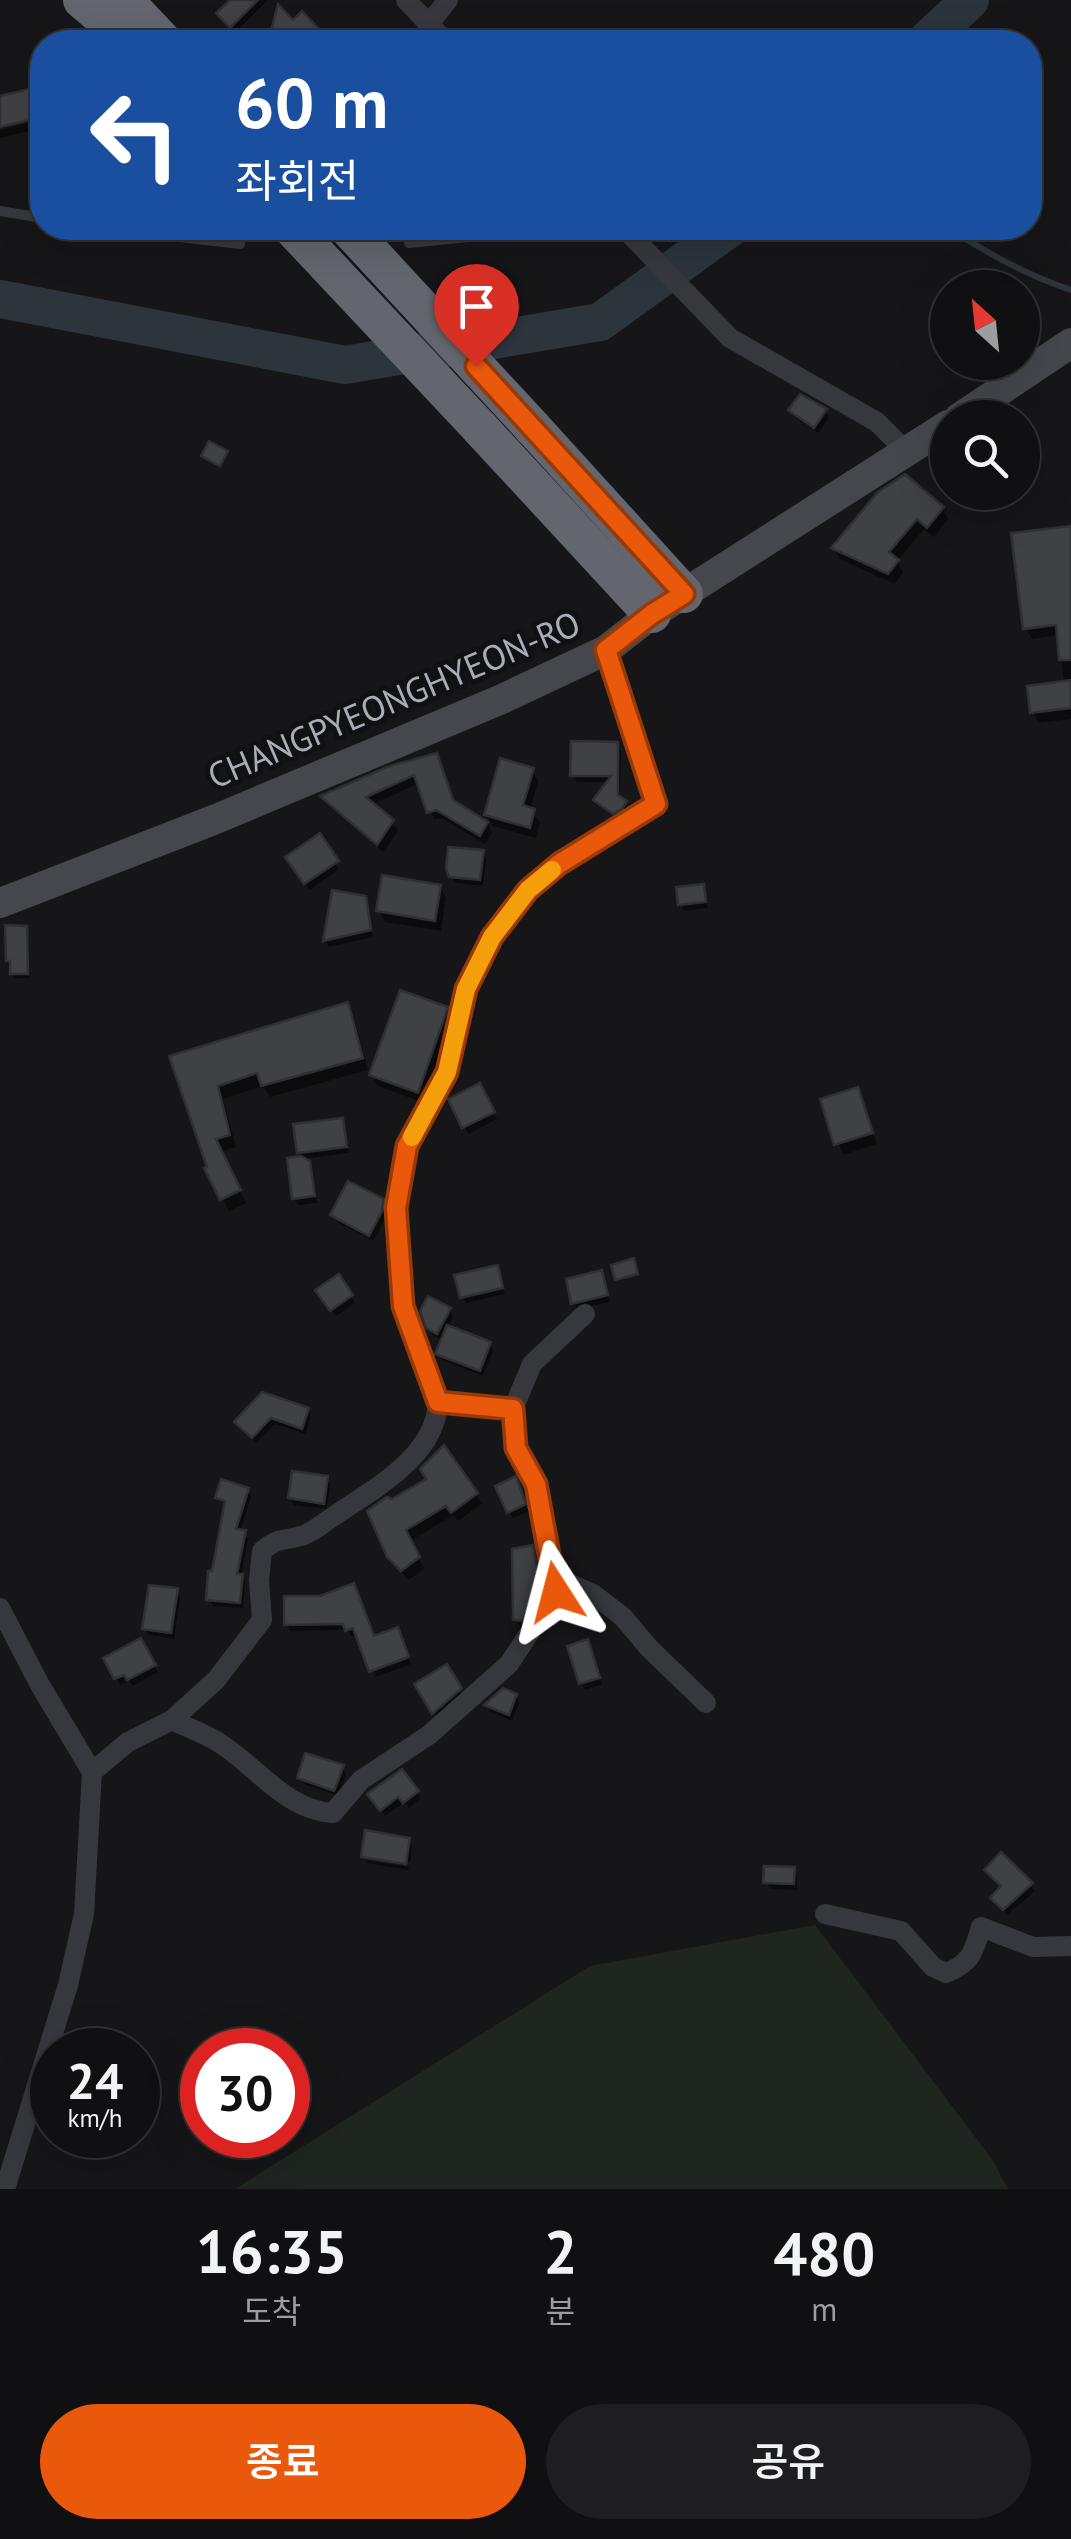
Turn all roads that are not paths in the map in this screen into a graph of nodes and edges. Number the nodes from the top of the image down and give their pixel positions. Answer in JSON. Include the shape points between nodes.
{"nodes":[{"id":1,"x":82,"y":0,"type":"edge"},
{"id":2,"x":90,"y":0,"type":"edge"},
{"id":3,"x":406,"y":0,"type":"edge"},
{"id":4,"x":448,"y":0,"type":"edge"},
{"id":5,"x":136,"y":24,"type":"edge"},
{"id":6,"x":428,"y":24,"type":"junction"},
{"id":7,"x":434,"y":30,"type":"edge"},
{"id":8,"x":0,"y":211,"type":"edge"},
{"id":9,"x":30,"y":216,"type":"edge"},
{"id":10,"x":206,"y":240,"type":"edge"},
{"id":11,"x":303,"y":240,"type":"edge"},
{"id":12,"x":358,"y":240,"type":"edge"},
{"id":13,"x":437,"y":240,"type":"edge"},
{"id":14,"x":636,"y":240,"type":"edge"},
{"id":15,"x":408,"y":243,"type":"dead end"},
{"id":16,"x":240,"y":244,"type":"dead end"},
{"id":17,"x":1071,"y":343,"type":"edge"},
{"id":18,"x":986,"y":400,"type":"edge"},
{"id":19,"x":930,"y":437,"type":"edge"},
{"id":20,"x":907,"y":452,"type":"junction"},
{"id":21,"x":684,"y":594,"type":"junction"},
{"id":22,"x":652,"y":614,"type":"junction"},
{"id":23,"x":606,"y":650,"type":"junction"},
{"id":24,"x":0,"y":903,"type":"edge"},
{"id":25,"x":586,"y":1314,"type":"dead end"},
{"id":26,"x":438,"y":1402,"type":"junction"},
{"id":27,"x":513,"y":1409,"type":"junction"},
{"id":28,"x":553,"y":1576,"type":"junction"},
{"id":29,"x":0,"y":1608,"type":"edge"},
{"id":30,"x":706,"y":1703,"type":"dead end"},
{"id":31,"x":172,"y":1720,"type":"junction"},
{"id":32,"x":92,"y":1772,"type":"junction"},
{"id":33,"x":825,"y":1914,"type":"dead end"},
{"id":34,"x":1071,"y":1946,"type":"edge"},
{"id":35,"x":5,"y":2189,"type":"edge"}],
"edges":[{"from":1,"to":5,"type":"highway"},
{"from":2,"to":5,"type":"highway"},
{"from":3,"to":6,"type":"street"},
{"from":4,"to":6,"type":"street"},
{"from":6,"to":7,"type":"street"},
{"from":8,"to":9,"type":"lane"},
{"from":10,"to":16,"type":"lane"},
{"from":11,"to":22,"type":"highway","bridge":true},
{"from":12,"to":21,"type":"highway","bridge":true},
{"from":13,"to":15,"type":"lane"},
{"from":14,"to":20,"type":"street","via":[[730,338],[877,422]]},
{"from":17,"to":18,"type":"main road"},
{"from":19,"to":20,"type":"main road","name":"CHANGPYEONGHYEON-RO"},
{"from":20,"to":21,"type":"main road","name":"CHANGPYEONGHYEON-RO"},
{"from":21,"to":22,"type":"main road","name":"CHANGPYEONGHYEON-RO"},
{"from":22,"to":23,"type":"main road","name":"CHANGPYEONGHYEON-RO"},
{"from":23,"to":24,"type":"main road","name":"CHANGPYEONGHYEON-RO","via":[[248,805]]},
{"from":23,"to":26,"type":"street","via":[[656,804],[559,864],[528,890],[492,937],[466,989],[447,1072],[407,1146],[396,1208],[403,1306]]},
{"from":25,"to":27,"type":"street","via":[[532,1364]]},
{"from":26,"to":27,"type":"street"},
{"from":26,"to":31,"type":"street","via":[[438,1418],[414,1456],[387,1481],[305,1535],[277,1538],[262,1551],[262,1620],[216,1680]]},
{"from":27,"to":28,"type":"street","via":[[516,1448],[536,1484]]},
{"from":28,"to":30,"type":"street","via":[[623,1617]]},
{"from":28,"to":31,"type":"street","via":[[556,1592],[509,1664],[429,1735],[361,1780],[332,1813],[316,1812],[274,1788],[222,1744]]},
{"from":29,"to":32,"type":"street"},
{"from":31,"to":32,"type":"street","via":[[128,1742]]},
{"from":32,"to":35,"type":"street","via":[[84,1914]]},
{"from":33,"to":34,"type":"street","via":[[901,1932],[946,1973],[974,1955],[981,1927],[1033,1947]]}]}
